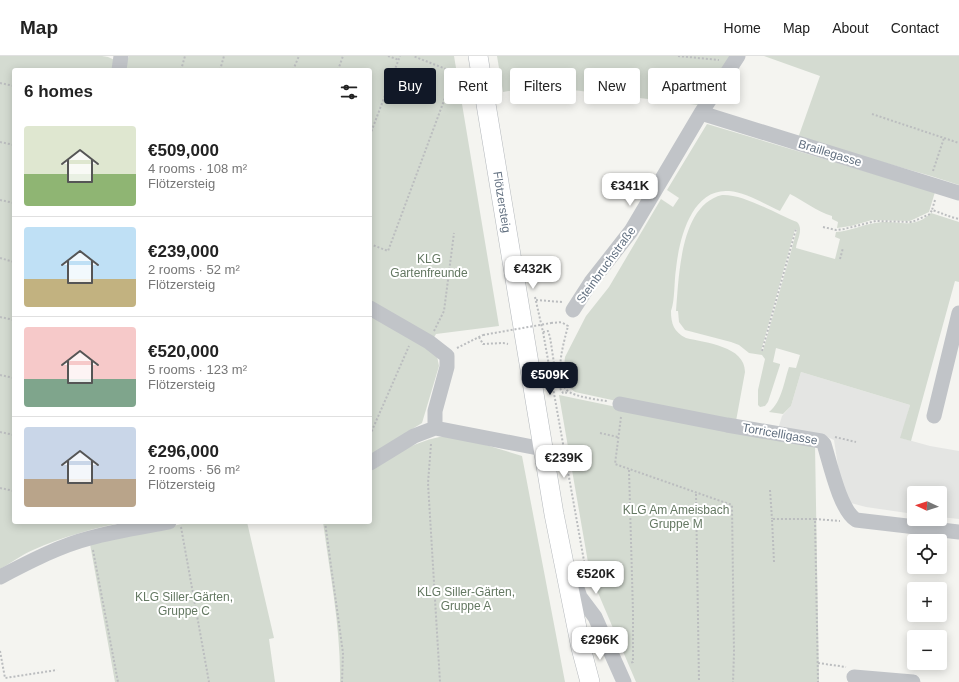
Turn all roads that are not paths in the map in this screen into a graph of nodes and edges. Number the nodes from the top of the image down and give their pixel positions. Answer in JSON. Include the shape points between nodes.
{"nodes":[{"id":1,"x":121,"y":56,"type":"edge"},
{"id":2,"x":478,"y":56,"type":"edge"},
{"id":3,"x":736,"y":59,"type":"edge"},
{"id":4,"x":119,"y":68,"type":"edge"},
{"id":5,"x":701,"y":113,"type":"junction"},
{"id":6,"x":959,"y":193,"type":"edge"},
{"id":7,"x":569,"y":306,"type":"road end"},
{"id":8,"x":372,"y":309,"type":"edge"},
{"id":9,"x":959,"y":313,"type":"edge"},
{"id":10,"x":622,"y":404,"type":"road end"},
{"id":11,"x":934,"y":416,"type":"dead end"},
{"id":12,"x":435,"y":428,"type":"junction"},
{"id":13,"x":543,"y":449,"type":"junction"},
{"id":14,"x":372,"y":462,"type":"edge"},
{"id":15,"x":554,"y":514,"type":"junction"},
{"id":16,"x":164,"y":524,"type":"edge"},
{"id":17,"x":959,"y":532,"type":"edge"},
{"id":18,"x":0,"y":577,"type":"edge"},
{"id":19,"x":581,"y":648,"type":"junction"},
{"id":20,"x":621,"y":676,"type":"edge"},
{"id":21,"x":854,"y":677,"type":"road end"},
{"id":22,"x":582,"y":682,"type":"edge"},
{"id":23,"x":590,"y":682,"type":"edge"},
{"id":24,"x":913,"y":682,"type":"edge"}],
"edges":[{"from":1,"to":4,"type":"street"},
{"from":2,"to":13,"type":"main road","name":"Flötzersteig"},
{"from":3,"to":5,"type":"street","name":"Steinbruchstraße"},
{"from":5,"to":6,"type":"street","name":"Braillegasse"},
{"from":5,"to":7,"type":"street","name":"Steinbruchstraße","via":[[631,231]]},
{"from":8,"to":12,"type":"street","via":[[429,342],[447,356],[447,367],[435,411]]},
{"from":9,"to":11,"type":"street"},
{"from":10,"to":17,"type":"street","name":"Torricelligasse","via":[[822,442],[843,505],[852,518]]},
{"from":12,"to":13,"type":"street"},
{"from":12,"to":14,"type":"street","via":[[414,436]]},
{"from":13,"to":15,"type":"main road","name":"Flötzersteig"},
{"from":15,"to":19,"type":"main road","name":"Flötzersteig"},
{"from":15,"to":20,"type":"street","name":"Flötzersteig","via":[[580,597],[595,617]]},
{"from":16,"to":18,"type":"street","via":[[91,537],[27,562]]},
{"from":19,"to":22,"type":"street"},
{"from":19,"to":23,"type":"main road","name":"Flötzersteig"},
{"from":21,"to":24,"type":"street"}]}
